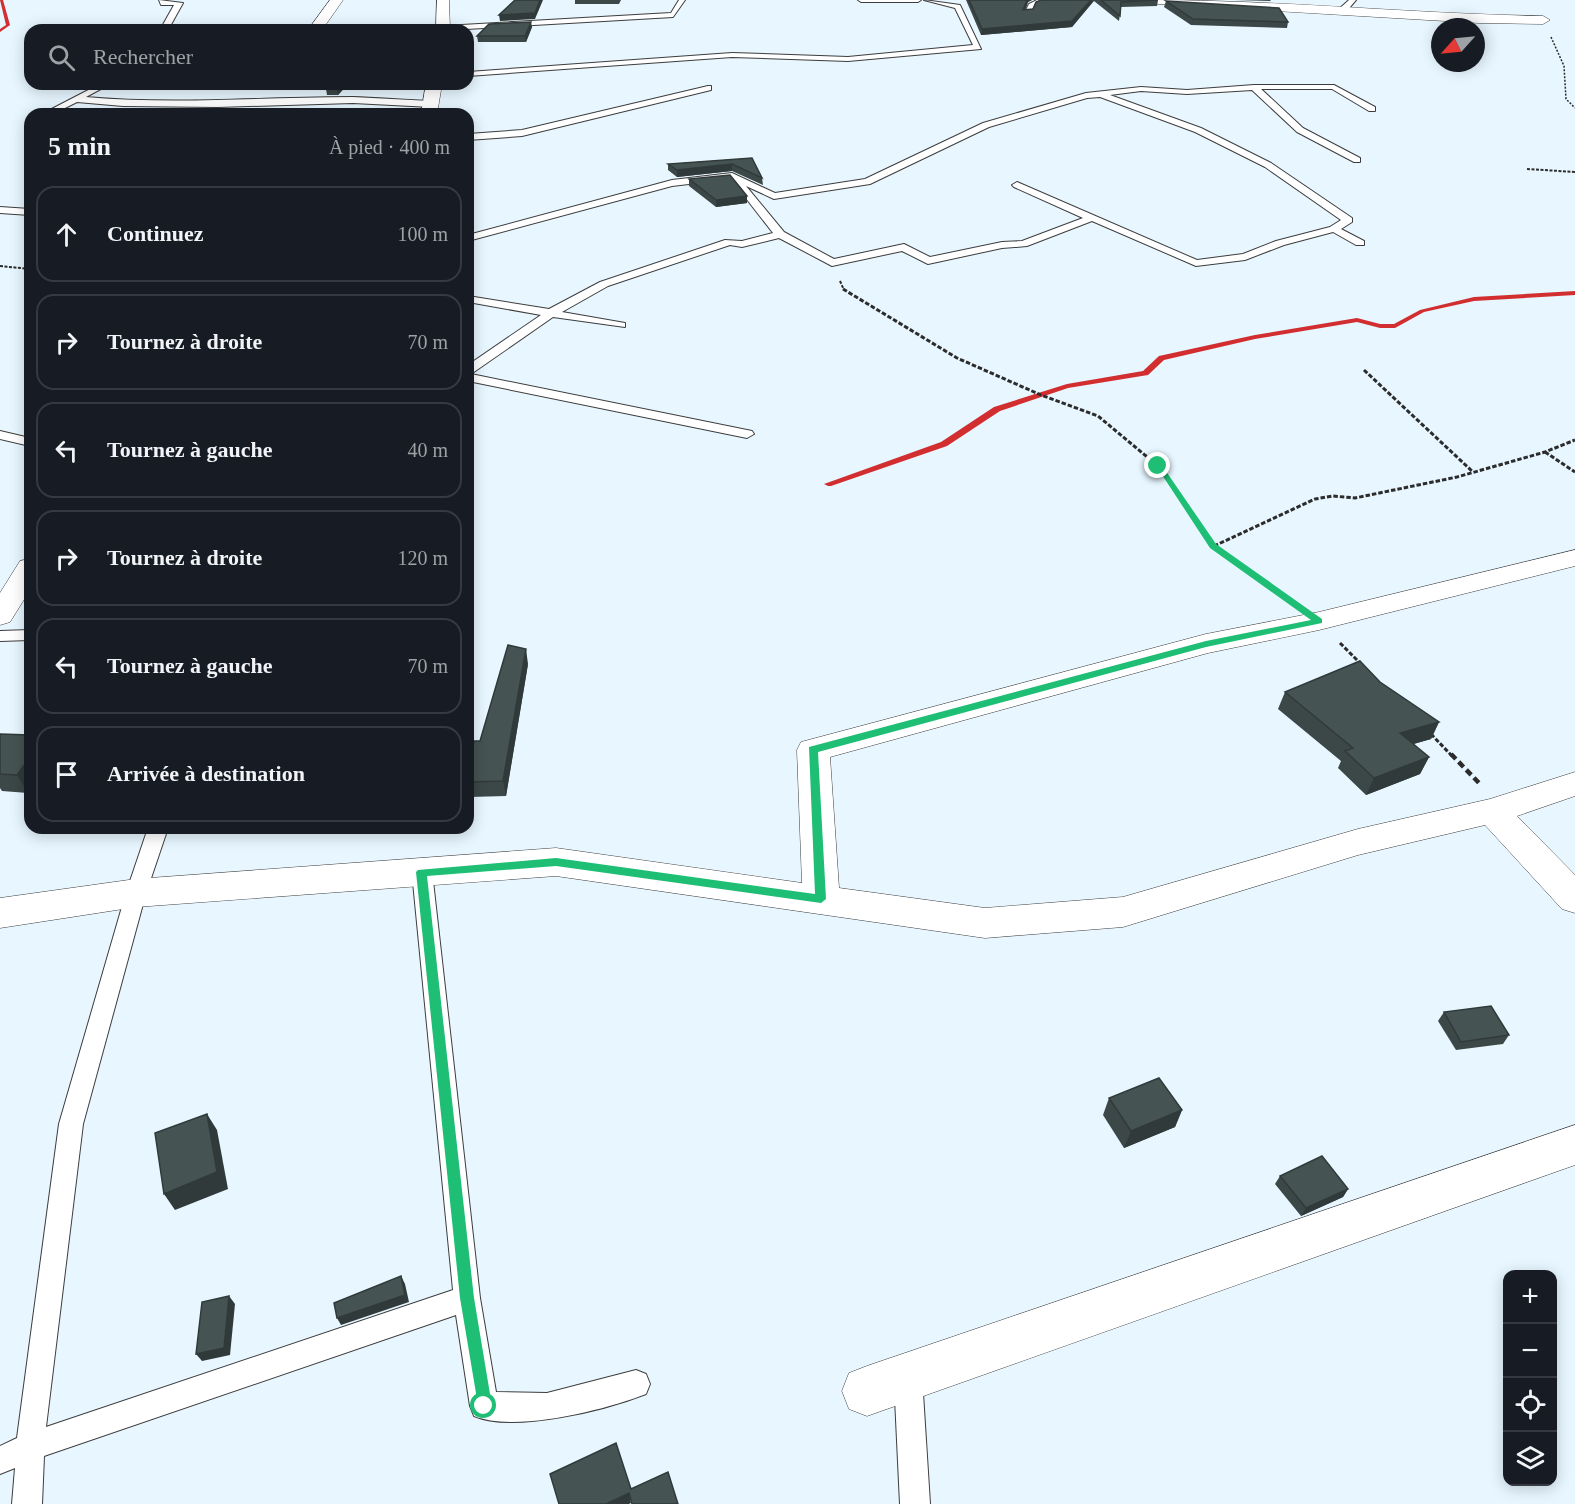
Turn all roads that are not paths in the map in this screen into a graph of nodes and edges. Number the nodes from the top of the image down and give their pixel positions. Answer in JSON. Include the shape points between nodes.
{"nodes":[{"id":1,"x":162,"y":0,"type":"edge"},
{"id":2,"x":337,"y":0,"type":"edge"},
{"id":3,"x":443,"y":0,"type":"edge"},
{"id":4,"x":681,"y":0,"type":"edge"},
{"id":5,"x":861,"y":0,"type":"edge"},
{"id":6,"x":918,"y":0,"type":"edge"},
{"id":7,"x":927,"y":0,"type":"edge"},
{"id":8,"x":1042,"y":0,"type":"edge"},
{"id":9,"x":1161,"y":0,"type":"edge"},
{"id":10,"x":1353,"y":0,"type":"edge"},
{"id":11,"x":1342,"y":11,"type":"junction"},
{"id":12,"x":1027,"y":12,"type":"edge"},
{"id":13,"x":1543,"y":20,"type":"road end"},
{"id":14,"x":167,"y":24,"type":"edge"},
{"id":15,"x":319,"y":24,"type":"edge"},
{"id":16,"x":443,"y":24,"type":"edge"},
{"id":17,"x":474,"y":27,"type":"edge"},
{"id":18,"x":474,"y":74,"type":"edge"},
{"id":19,"x":1254,"y":87,"type":"junction"},
{"id":20,"x":708,"y":88,"type":"dead end"},
{"id":21,"x":94,"y":90,"type":"edge"},
{"id":22,"x":433,"y":90,"type":"edge"},
{"id":23,"x":1099,"y":94,"type":"junction"},
{"id":24,"x":76,"y":99,"type":"junction"},
{"id":25,"x":294,"y":102,"type":"junction"},
{"id":26,"x":58,"y":108,"type":"edge"},
{"id":27,"x":292,"y":108,"type":"edge"},
{"id":28,"x":421,"y":108,"type":"edge"},
{"id":29,"x":430,"y":108,"type":"edge"},
{"id":30,"x":1372,"y":109,"type":"dead end"},
{"id":31,"x":474,"y":137,"type":"edge"},
{"id":32,"x":1357,"y":160,"type":"dead end"},
{"id":33,"x":732,"y":176,"type":"junction"},
{"id":34,"x":1017,"y":184,"type":"dead end"},
{"id":35,"x":0,"y":209,"type":"edge"},
{"id":36,"x":24,"y":211,"type":"edge"},
{"id":37,"x":1092,"y":218,"type":"junction"},
{"id":38,"x":1334,"y":229,"type":"junction"},
{"id":39,"x":780,"y":234,"type":"junction"},
{"id":40,"x":474,"y":236,"type":"edge"},
{"id":41,"x":1360,"y":243,"type":"dead end"},
{"id":42,"x":474,"y":300,"type":"edge"},
{"id":43,"x":551,"y":313,"type":"junction"},
{"id":44,"x":621,"y":325,"type":"dead end"},
{"id":45,"x":474,"y":367,"type":"edge"},
{"id":46,"x":474,"y":378,"type":"edge"},
{"id":47,"x":747,"y":434,"type":"dead end"},
{"id":48,"x":0,"y":435,"type":"edge"},
{"id":49,"x":24,"y":441,"type":"edge"},
{"id":50,"x":1575,"y":558,"type":"edge"},
{"id":51,"x":24,"y":577,"type":"edge"},
{"id":52,"x":0,"y":616,"type":"edge"},
{"id":53,"x":24,"y":635,"type":"edge"},
{"id":54,"x":0,"y":636,"type":"edge"},
{"id":55,"x":1575,"y":784,"type":"edge"},
{"id":56,"x":1497,"y":809,"type":"junction"},
{"id":57,"x":156,"y":834,"type":"edge"},
{"id":58,"x":422,"y":872,"type":"junction"},
{"id":59,"x":135,"y":893,"type":"junction"},
{"id":60,"x":821,"y":899,"type":"junction"},
{"id":61,"x":1575,"y":899,"type":"edge"},
{"id":62,"x":0,"y":913,"type":"edge"},
{"id":63,"x":1575,"y":1144,"type":"edge"},
{"id":64,"x":467,"y":1298,"type":"junction"},
{"id":65,"x":636,"y":1384,"type":"dead end"},
{"id":66,"x":888,"y":1384,"type":"joint"},
{"id":67,"x":30,"y":1447,"type":"junction"},
{"id":68,"x":0,"y":1460,"type":"edge"},
{"id":69,"x":27,"y":1504,"type":"edge"},
{"id":70,"x":915,"y":1504,"type":"edge"}],
"edges":[{"from":1,"to":14,"type":"lane","via":[[163,4],[179,3]]},
{"from":2,"to":15,"type":"street"},
{"from":3,"to":16,"type":"street"},
{"from":4,"to":17,"type":"lane","via":[[673,15]]},
{"from":5,"to":6,"type":"lane"},
{"from":7,"to":18,"type":"lane","via":[[958,6],[978,47],[848,59],[732,55]]},
{"from":8,"to":12,"type":"lane"},
{"from":9,"to":11,"type":"street"},
{"from":10,"to":11,"type":"lane"},
{"from":11,"to":13,"type":"street"},
{"from":19,"to":23,"type":"lane","via":[[1187,92],[1141,89]]},
{"from":19,"to":30,"type":"lane","via":[[1334,87]]},
{"from":19,"to":32,"type":"lane","via":[[1300,130]]},
{"from":20,"to":31,"type":"lane","via":[[522,133]]},
{"from":21,"to":24,"type":"lane"},
{"from":22,"to":29,"type":"street"},
{"from":23,"to":33,"type":"lane","via":[[986,125],[867,182],[774,196]]},
{"from":23,"to":38,"type":"lane","via":[[1198,129],[1268,165],[1348,220]]},
{"from":24,"to":25,"type":"lane","via":[[218,105]]},
{"from":24,"to":26,"type":"lane"},
{"from":25,"to":27,"type":"lane"},
{"from":25,"to":28,"type":"lane","via":[[353,100]]},
{"from":33,"to":39,"type":"lane"},
{"from":33,"to":40,"type":"lane","via":[[672,183]]},
{"from":34,"to":37,"type":"lane"},
{"from":35,"to":36,"type":"lane"},
{"from":37,"to":38,"type":"lane","via":[[1196,263],[1245,257]]},
{"from":37,"to":39,"type":"lane","via":[[1023,244],[928,261],[904,248],[832,264]]},
{"from":38,"to":41,"type":"lane"},
{"from":39,"to":43,"type":"lane","via":[[742,244],[729,242],[604,284]]},
{"from":42,"to":43,"type":"lane"},
{"from":43,"to":44,"type":"lane"},
{"from":43,"to":45,"type":"lane"},
{"from":46,"to":47,"type":"lane"},
{"from":48,"to":49,"type":"lane"},
{"from":50,"to":60,"type":"street","via":[[1319,621],[1206,644],[813,750]]},
{"from":51,"to":52,"type":"street"},
{"from":53,"to":54,"type":"lane"},
{"from":55,"to":56,"type":"street"},
{"from":56,"to":60,"type":"street","via":[[1358,842],[1123,912],[985,922]]},
{"from":56,"to":61,"type":"street"},
{"from":57,"to":59,"type":"lane"},
{"from":58,"to":59,"type":"street"},
{"from":58,"to":60,"type":"street","via":[[556,862]]},
{"from":58,"to":64,"type":"lane"},
{"from":59,"to":62,"type":"street"},
{"from":59,"to":67,"type":"lane","via":[[71,1124]]},
{"from":63,"to":66,"type":"street"},
{"from":64,"to":65,"type":"lane","via":[[484,1406],[547,1407]]},
{"from":64,"to":67,"type":"lane"},
{"from":66,"to":70,"type":"lane"},
{"from":67,"to":68,"type":"lane"},
{"from":67,"to":69,"type":"lane"}]}
